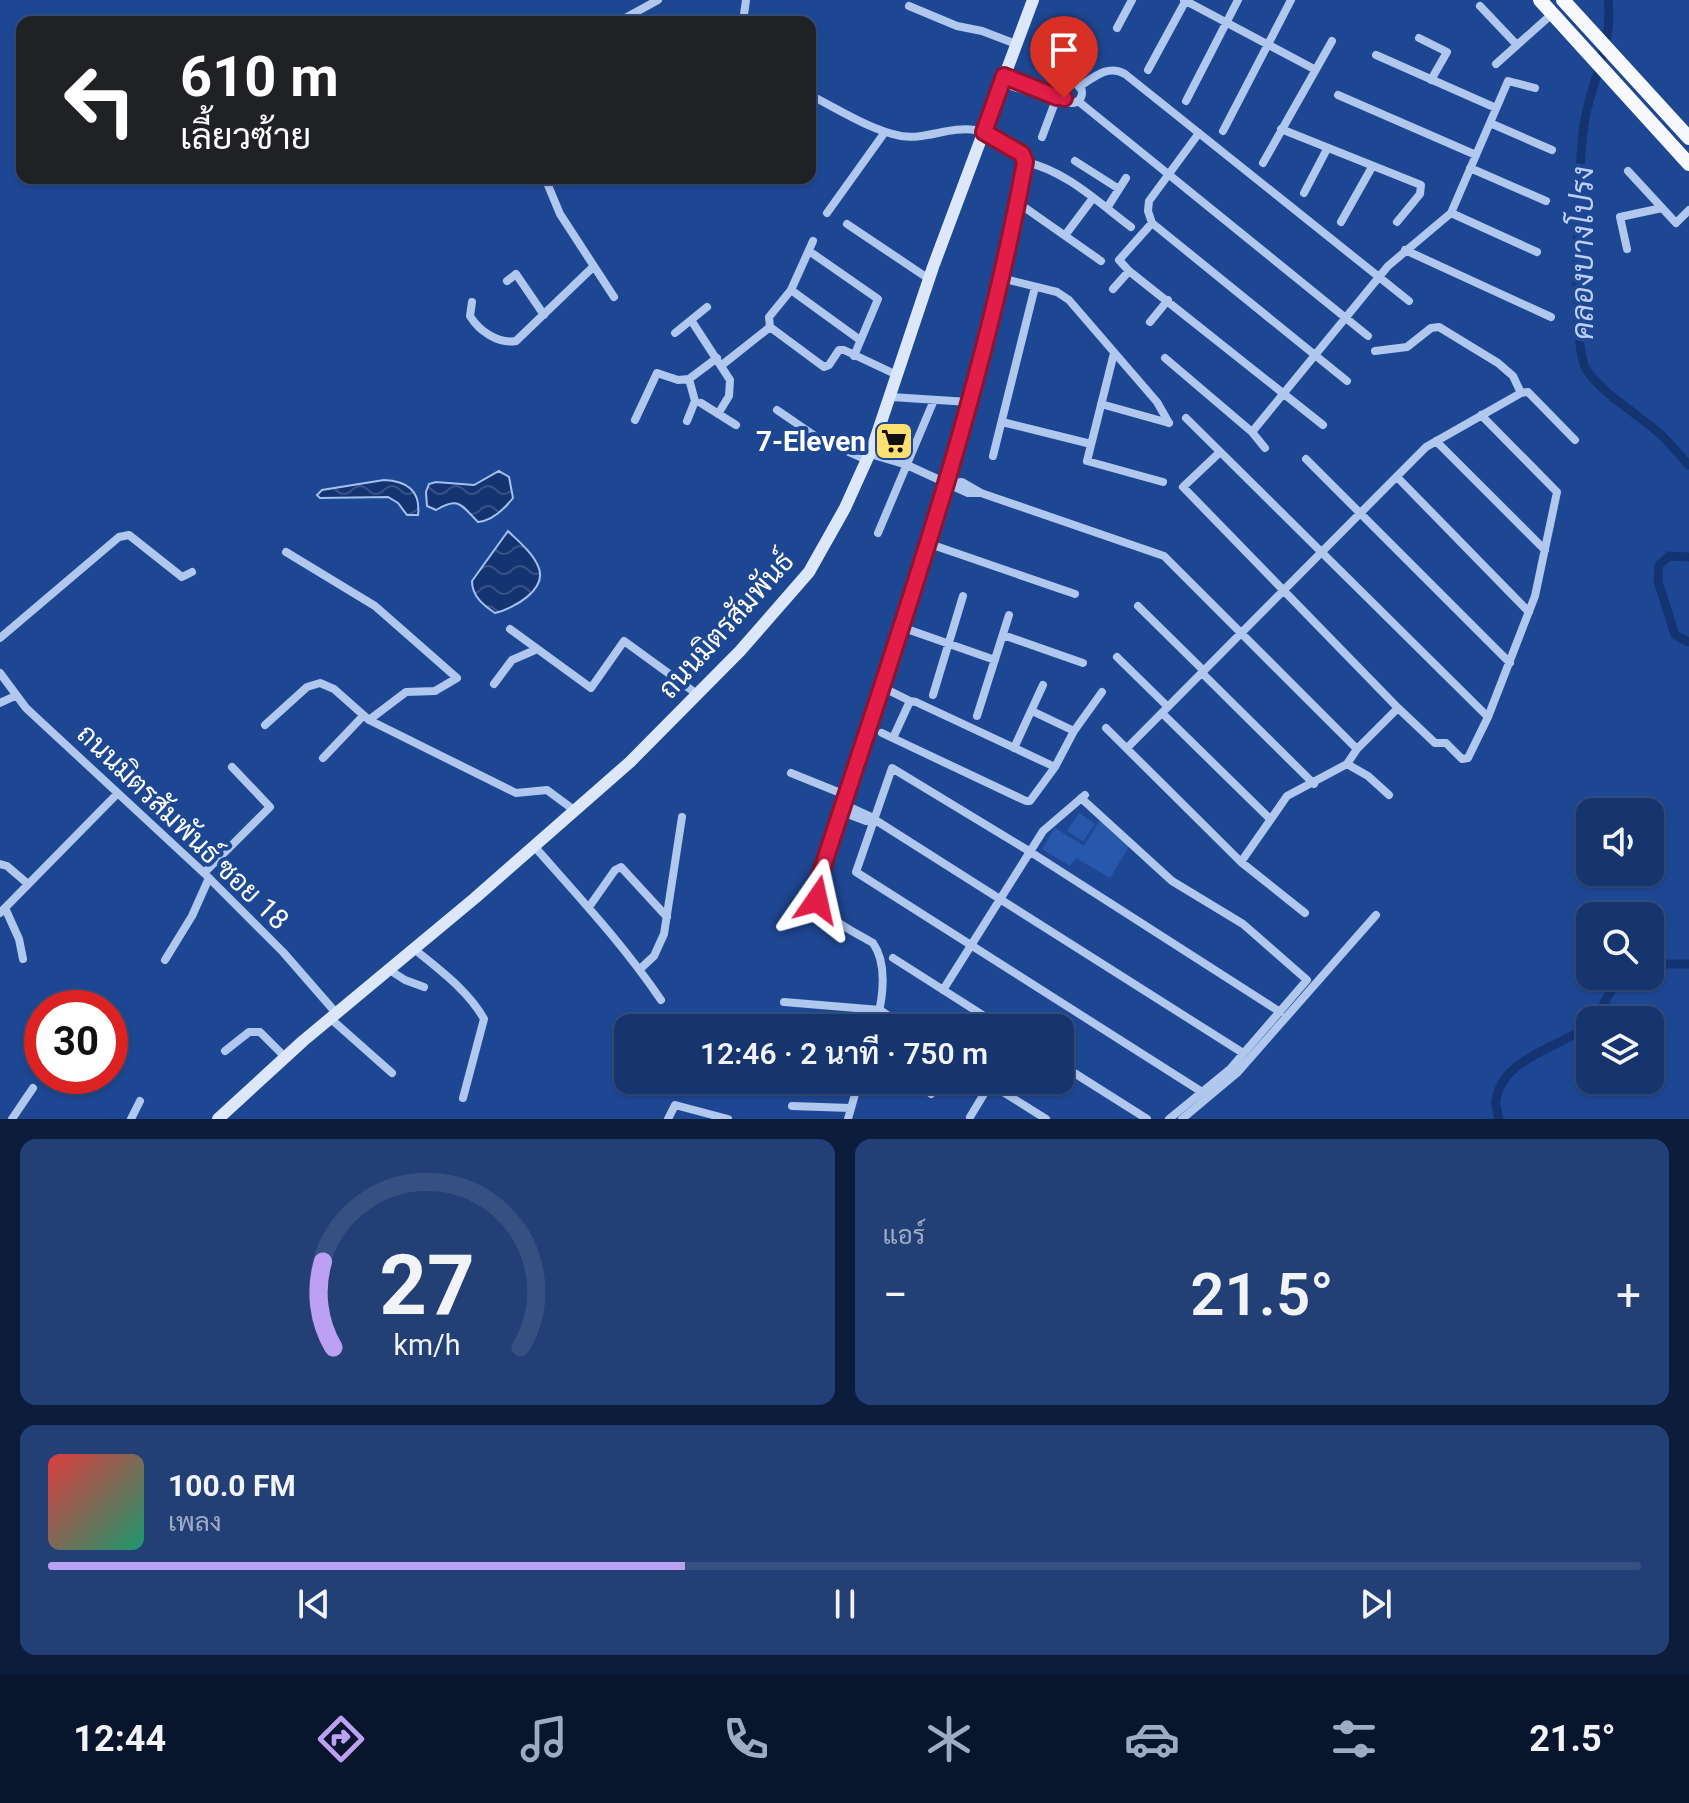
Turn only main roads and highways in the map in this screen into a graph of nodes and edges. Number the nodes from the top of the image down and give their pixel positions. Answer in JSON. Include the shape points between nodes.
{"nodes":[{"id":1,"x":1540,"y":0,"type":"edge"},
{"id":2,"x":1563,"y":0,"type":"edge"},
{"id":3,"x":1689,"y":138,"type":"edge"},
{"id":4,"x":1689,"y":164,"type":"edge"}],
"edges":[{"from":1,"to":4,"type":"main road"},
{"from":2,"to":3,"type":"main road"}]}
